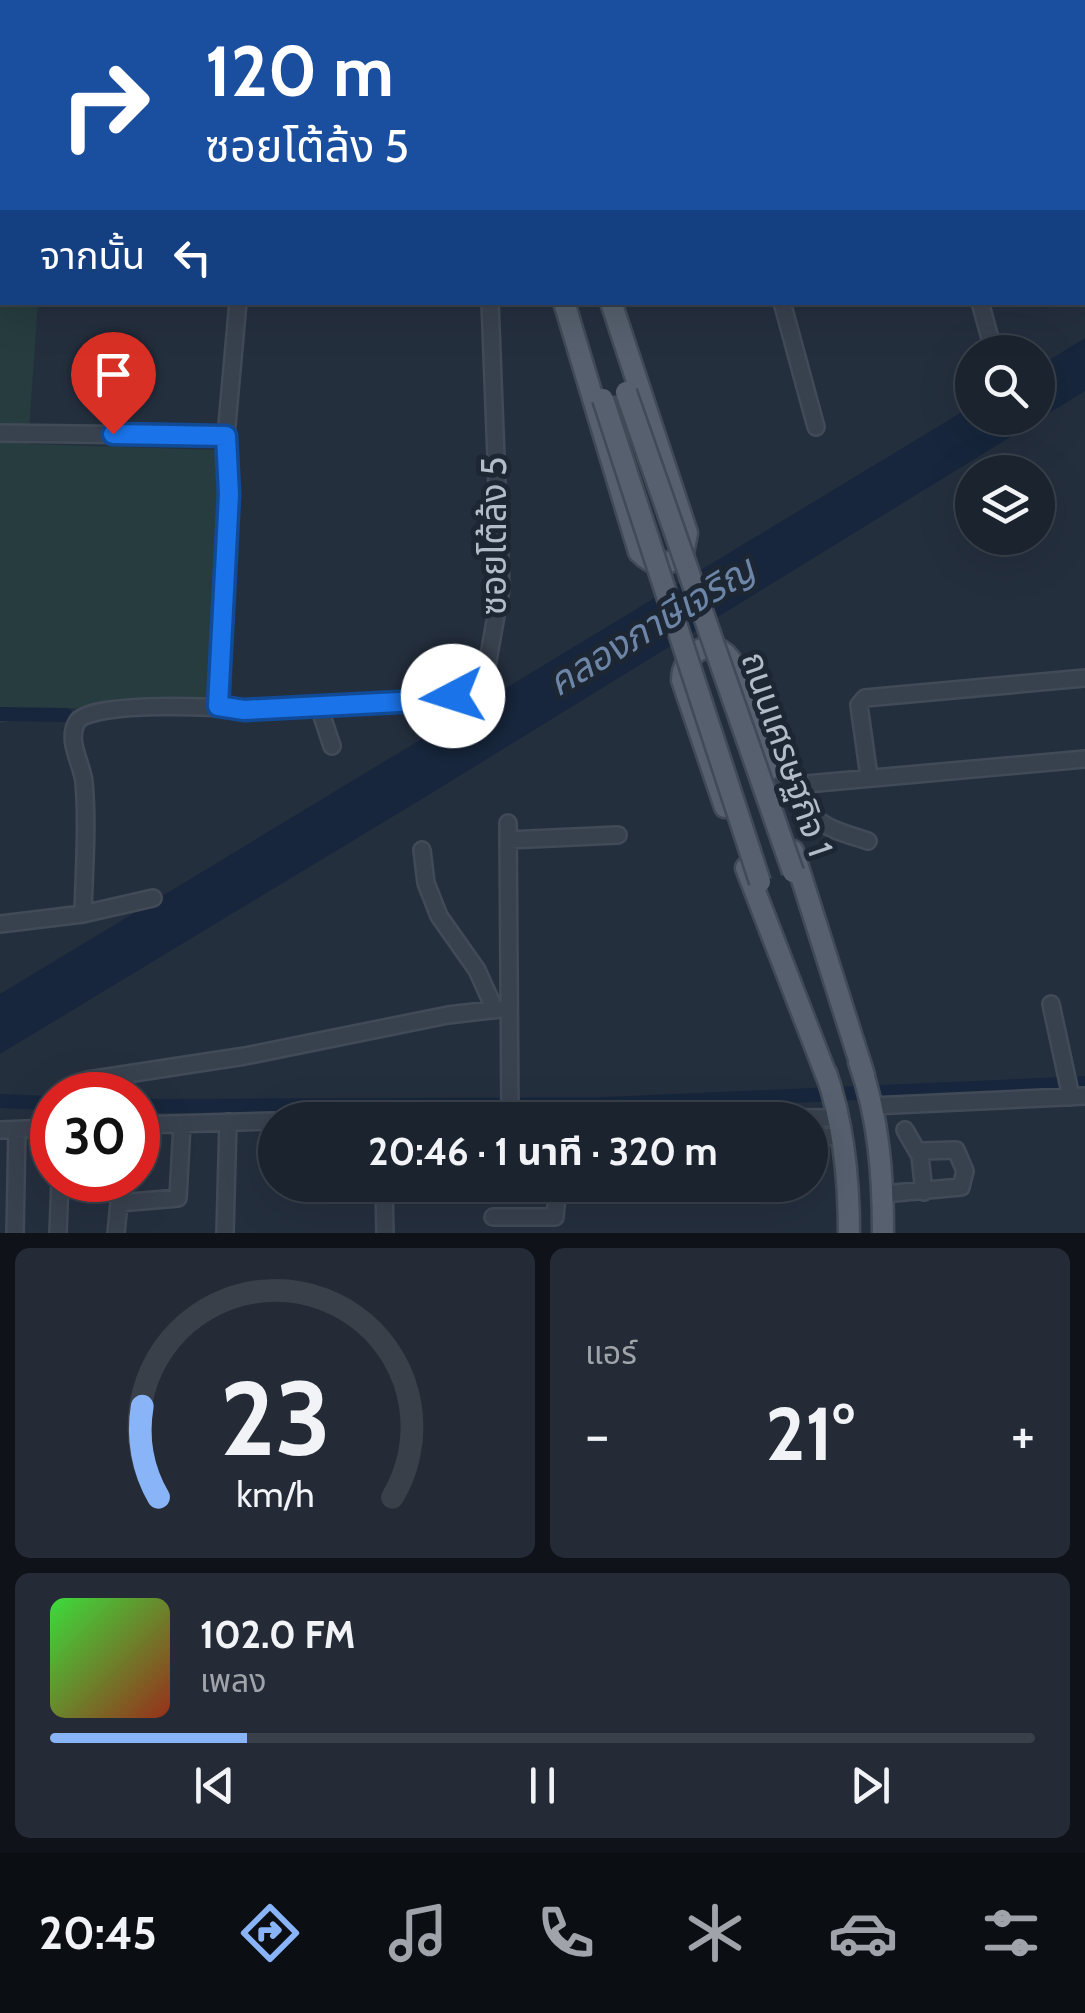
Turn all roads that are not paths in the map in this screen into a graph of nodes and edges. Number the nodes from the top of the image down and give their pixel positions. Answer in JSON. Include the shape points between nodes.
{"nodes":[{"id":1,"x":238,"y":305,"type":"edge"},
{"id":2,"x":490,"y":305,"type":"edge"},
{"id":3,"x":565,"y":305,"type":"edge"},
{"id":4,"x":574,"y":305,"type":"edge"},
{"id":5,"x":600,"y":305,"type":"edge"},
{"id":6,"x":612,"y":305,"type":"edge"},
{"id":7,"x":783,"y":305,"type":"edge"},
{"id":8,"x":981,"y":305,"type":"edge"},
{"id":9,"x":989,"y":335,"type":"edge"},
{"id":10,"x":816,"y":428,"type":"dead end"},
{"id":11,"x":0,"y":432,"type":"edge"},
{"id":12,"x":226,"y":436,"type":"junction"},
{"id":13,"x":1085,"y":678,"type":"edge"},
{"id":14,"x":318,"y":704,"type":"junction"},
{"id":15,"x":218,"y":706,"type":"junction"},
{"id":16,"x":332,"y":746,"type":"dead end"},
{"id":17,"x":1085,"y":759,"type":"edge"},
{"id":18,"x":869,"y":778,"type":"junction"},
{"id":19,"x":794,"y":785,"type":"junction"},
{"id":20,"x":773,"y":787,"type":"junction"},
{"id":21,"x":618,"y":836,"type":"dead end"},
{"id":22,"x":868,"y":840,"type":"dead end"},
{"id":23,"x":422,"y":850,"type":"dead end"},
{"id":24,"x":153,"y":898,"type":"dead end"},
{"id":25,"x":83,"y":914,"type":"junction"},
{"id":26,"x":0,"y":924,"type":"edge"},
{"id":27,"x":1051,"y":1004,"type":"dead end"},
{"id":28,"x":501,"y":1009,"type":"junction"},
{"id":29,"x":140,"y":1072,"type":"edge"},
{"id":30,"x":864,"y":1075,"type":"junction"},
{"id":31,"x":830,"y":1085,"type":"junction"},
{"id":32,"x":1078,"y":1096,"type":"edge"},
{"id":33,"x":509,"y":1102,"type":"edge"},
{"id":34,"x":872,"y":1106,"type":"junction"},
{"id":35,"x":258,"y":1121,"type":"edge"},
{"id":36,"x":228,"y":1122,"type":"junction"},
{"id":37,"x":160,"y":1124,"type":"edge"},
{"id":38,"x":182,"y":1124,"type":"junction"},
{"id":39,"x":828,"y":1127,"type":"edge"},
{"id":40,"x":841,"y":1127,"type":"junction"},
{"id":41,"x":8,"y":1130,"type":"edge"},
{"id":42,"x":905,"y":1130,"type":"dead end"},
{"id":43,"x":828,"y":1132,"type":"edge"},
{"id":44,"x":920,"y":1156,"type":"junction"},
{"id":45,"x":924,"y":1192,"type":"junction"},
{"id":46,"x":883,"y":1194,"type":"junction"},
{"id":47,"x":59,"y":1202,"type":"edge"},
{"id":48,"x":384,"y":1202,"type":"edge"},
{"id":49,"x":556,"y":1202,"type":"edge"},
{"id":50,"x":493,"y":1217,"type":"dead end"},
{"id":51,"x":14,"y":1233,"type":"edge"},
{"id":52,"x":58,"y":1233,"type":"edge"},
{"id":53,"x":116,"y":1233,"type":"edge"},
{"id":54,"x":225,"y":1233,"type":"edge"},
{"id":55,"x":385,"y":1233,"type":"edge"},
{"id":56,"x":848,"y":1233,"type":"edge"},
{"id":57,"x":883,"y":1233,"type":"edge"}],
"edges":[{"from":1,"to":12,"type":"street"},
{"from":2,"to":14,"type":"street","name":"ซอยโต้ล้ง 5","via":[[501,588],[487,666],[467,689],[438,700]]},
{"from":3,"to":6,"type":"main road","via":[[638,552],[653,564],[668,564],[684,553],[688,534]]},
{"from":4,"to":31,"type":"main road","name":"ถนนเศรษฐกิจ 1","bridge":true},
{"from":5,"to":30,"type":"main road","name":"ถนนเศรษฐกิจ 1","bridge":true},
{"from":7,"to":10,"type":"street"},
{"from":8,"to":9,"type":"street"},
{"from":11,"to":12,"type":"street"},
{"from":12,"to":15,"type":"street"},
{"from":13,"to":18,"type":"street","via":[[865,698],[859,705]]},
{"from":14,"to":15,"type":"street","name":"ซอยโต้ล้ง 5"},
{"from":14,"to":16,"type":"street"},
{"from":15,"to":25,"type":"street","name":"ซอยโต้ล้ง 5","via":[[102,710],[76,724],[84,778]]},
{"from":17,"to":18,"type":"street"},
{"from":18,"to":19,"type":"street"},
{"from":19,"to":20,"type":"street"},
{"from":19,"to":22,"type":"street","via":[[815,820]]},
{"from":20,"to":30,"type":"main road"},
{"from":20,"to":31,"type":"main road","via":[[732,661],[716,649],[692,653],[682,680]]},
{"from":21,"to":28,"type":"street","via":[[508,832]]},
{"from":23,"to":28,"type":"street","via":[[439,916]]},
{"from":24,"to":25,"type":"street"},
{"from":25,"to":26,"type":"street"},
{"from":27,"to":32,"type":"street"},
{"from":28,"to":29,"type":"street"},
{"from":28,"to":33,"type":"street"},
{"from":30,"to":34,"type":"main road","name":"ถนนเศรษฐกิจ 1"},
{"from":31,"to":40,"type":"main road","name":"ถนนเศรษฐกิจ 1"},
{"from":32,"to":34,"type":"street"},
{"from":34,"to":46,"type":"main road","name":"ถนนเศรษฐกิจ 1"},
{"from":35,"to":36,"type":"street"},
{"from":36,"to":38,"type":"street"},
{"from":36,"to":54,"type":"street"},
{"from":37,"to":38,"type":"street"},
{"from":38,"to":53,"type":"street","via":[[178,1198],[119,1204]]},
{"from":39,"to":40,"type":"street"},
{"from":40,"to":43,"type":"street"},
{"from":40,"to":56,"type":"main road","name":"ถนนเศรษฐกิจ 1"},
{"from":41,"to":51,"type":"street"},
{"from":42,"to":44,"type":"street"},
{"from":44,"to":45,"type":"street"},
{"from":44,"to":45,"type":"street","via":[[956,1150],[966,1171],[961,1188]]},
{"from":45,"to":46,"type":"street"},
{"from":46,"to":57,"type":"main road","name":"ถนนเศรษฐกิจ 1"},
{"from":47,"to":52,"type":"street"},
{"from":48,"to":55,"type":"street"},
{"from":49,"to":50,"type":"street","via":[[555,1217]]}]}
